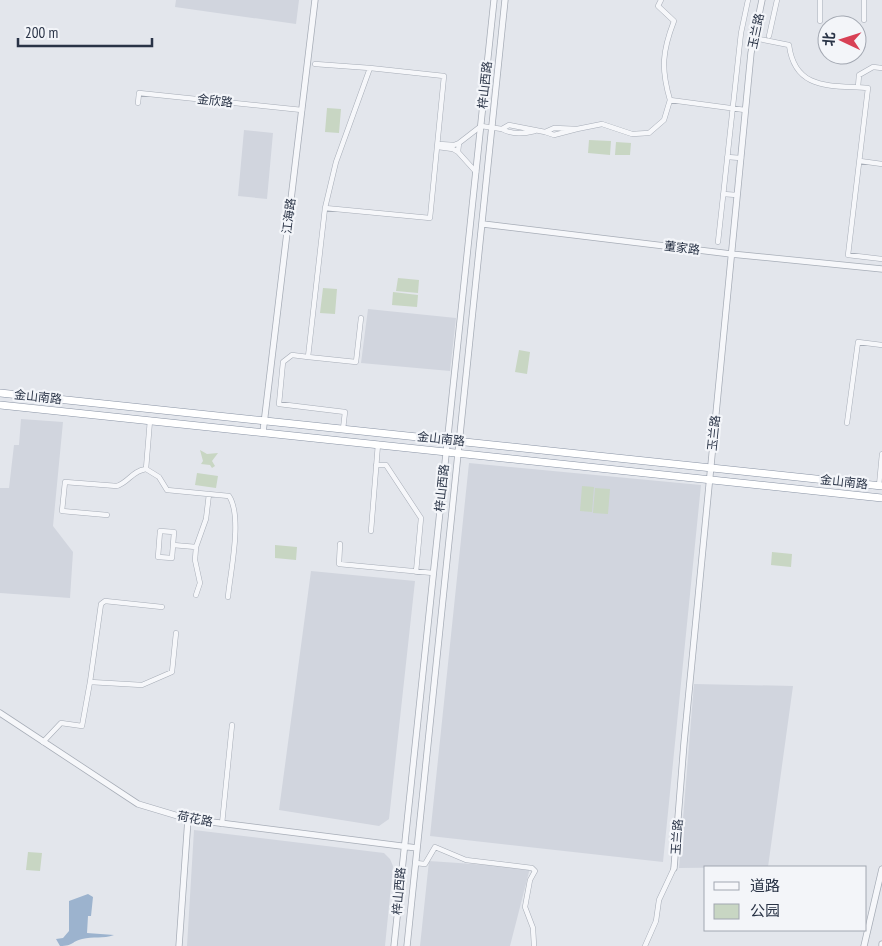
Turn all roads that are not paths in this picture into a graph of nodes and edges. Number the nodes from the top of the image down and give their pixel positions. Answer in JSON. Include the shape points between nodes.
{"nodes":[{"id":1,"x":315,"y":0,"type":"edge"},
{"id":2,"x":494,"y":0,"type":"edge"},
{"id":3,"x":506,"y":0,"type":"edge"},
{"id":4,"x":661,"y":0,"type":"edge"},
{"id":5,"x":748,"y":0,"type":"edge"},
{"id":6,"x":762,"y":0,"type":"edge"},
{"id":7,"x":777,"y":0,"type":"edge"},
{"id":8,"x":820,"y":0,"type":"edge"},
{"id":9,"x":864,"y":0,"type":"edge"},
{"id":10,"x":820,"y":15,"type":"edge"},
{"id":11,"x":864,"y":15,"type":"edge"},
{"id":12,"x":769,"y":36,"type":"dead end"},
{"id":13,"x":754,"y":38,"type":"junction"},
{"id":14,"x":315,"y":64,"type":"dead end"},
{"id":15,"x":370,"y":68,"type":"junction"},
{"id":16,"x":882,"y":68,"type":"edge"},
{"id":17,"x":858,"y":87,"type":"junction"},
{"id":18,"x":670,"y":100,"type":"junction"},
{"id":19,"x":138,"y":103,"type":"dead end"},
{"id":20,"x":732,"y":108,"type":"junction"},
{"id":21,"x":302,"y":110,"type":"junction"},
{"id":22,"x":745,"y":110,"type":"junction"},
{"id":23,"x":481,"y":126,"type":"junction"},
{"id":24,"x":493,"y":128,"type":"junction"},
{"id":25,"x":459,"y":143,"type":"junction"},
{"id":26,"x":439,"y":145,"type":"junction"},
{"id":27,"x":458,"y":152,"type":"junction"},
{"id":28,"x":727,"y":157,"type":"junction"},
{"id":29,"x":740,"y":158,"type":"junction"},
{"id":30,"x":860,"y":162,"type":"junction"},
{"id":31,"x":882,"y":164,"type":"edge"},
{"id":32,"x":476,"y":172,"type":"junction"},
{"id":33,"x":723,"y":194,"type":"junction"},
{"id":34,"x":737,"y":195,"type":"junction"},
{"id":35,"x":325,"y":208,"type":"junction"},
{"id":36,"x":483,"y":224,"type":"junction"},
{"id":37,"x":718,"y":242,"type":"dead end"},
{"id":38,"x":731,"y":254,"type":"junction"},
{"id":39,"x":882,"y":259,"type":"edge"},
{"id":40,"x":882,"y":269,"type":"edge"},
{"id":41,"x":361,"y":318,"type":"dead end"},
{"id":42,"x":882,"y":345,"type":"edge"},
{"id":43,"x":308,"y":357,"type":"junction"},
{"id":44,"x":0,"y":393,"type":"edge"},
{"id":45,"x":0,"y":405,"type":"edge"},
{"id":46,"x":150,"y":420,"type":"junction"},
{"id":47,"x":264,"y":420,"type":"junction"},
{"id":48,"x":847,"y":423,"type":"dead end"},
{"id":49,"x":343,"y":429,"type":"junction"},
{"id":50,"x":262,"y":432,"type":"junction"},
{"id":51,"x":447,"y":440,"type":"junction"},
{"id":52,"x":460,"y":441,"type":"junction"},
{"id":53,"x":378,"y":444,"type":"junction"},
{"id":54,"x":446,"y":451,"type":"junction"},
{"id":55,"x":459,"y":453,"type":"junction"},
{"id":56,"x":882,"y":454,"type":"edge"},
{"id":57,"x":376,"y":464,"type":"junction"},
{"id":58,"x":711,"y":467,"type":"junction"},
{"id":59,"x":146,"y":469,"type":"junction"},
{"id":60,"x":774,"y":474,"type":"junction"},
{"id":61,"x":710,"y":479,"type":"junction"},
{"id":62,"x":772,"y":486,"type":"junction"},
{"id":63,"x":881,"y":486,"type":"edge"},
{"id":64,"x":209,"y":494,"type":"junction"},
{"id":65,"x":882,"y":498,"type":"edge"},
{"id":66,"x":107,"y":515,"type":"dead end"},
{"id":67,"x":438,"y":522,"type":"junction"},
{"id":68,"x":452,"y":524,"type":"junction"},
{"id":69,"x":371,"y":531,"type":"dead end"},
{"id":70,"x":340,"y":544,"type":"dead end"},
{"id":71,"x":173,"y":545,"type":"junction"},
{"id":72,"x":196,"y":547,"type":"junction"},
{"id":73,"x":416,"y":572,"type":"junction"},
{"id":74,"x":433,"y":573,"type":"junction"},
{"id":75,"x":196,"y":595,"type":"dead end"},
{"id":76,"x":228,"y":598,"type":"dead end"},
{"id":77,"x":430,"y":601,"type":"junction"},
{"id":78,"x":443,"y":602,"type":"junction"},
{"id":79,"x":162,"y":607,"type":"dead end"},
{"id":80,"x":176,"y":633,"type":"dead end"},
{"id":81,"x":90,"y":682,"type":"junction"},
{"id":82,"x":0,"y":713,"type":"edge"},
{"id":83,"x":232,"y":725,"type":"dead end"},
{"id":84,"x":43,"y":742,"type":"junction"},
{"id":85,"x":188,"y":819,"type":"junction"},
{"id":86,"x":222,"y":824,"type":"junction"},
{"id":87,"x":403,"y":846,"type":"junction"},
{"id":88,"x":417,"y":848,"type":"junction"},
{"id":89,"x":416,"y":863,"type":"junction"},
{"id":90,"x":674,"y":868,"type":"joint"},
{"id":91,"x":882,"y":869,"type":"edge"},
{"id":92,"x":179,"y":946,"type":"edge"},
{"id":93,"x":394,"y":946,"type":"edge"},
{"id":94,"x":407,"y":946,"type":"edge"},
{"id":95,"x":534,"y":946,"type":"edge"},
{"id":96,"x":645,"y":946,"type":"edge"},
{"id":97,"x":864,"y":946,"type":"edge"}],
"edges":[{"from":1,"to":21,"type":"street","name":"江海路"},
{"from":2,"to":23,"type":"street","name":"梓山西路"},
{"from":3,"to":24,"type":"street","name":"梓山西路"},
{"from":4,"to":18,"type":"street","via":[[658,6],[674,21],[664,47],[663,61]]},
{"from":5,"to":20,"type":"street"},
{"from":6,"to":13,"type":"street","name":"玉兰路"},
{"from":7,"to":12,"type":"street"},
{"from":8,"to":10,"type":"street"},
{"from":9,"to":11,"type":"street"},
{"from":13,"to":17,"type":"street","via":[[789,45],[792,62],[815,84]]},
{"from":13,"to":22,"type":"street","name":"玉兰路"},
{"from":14,"to":15,"type":"street"},
{"from":15,"to":26,"type":"street","via":[[444,76]]},
{"from":15,"to":35,"type":"street","via":[[336,162]]},
{"from":16,"to":17,"type":"street","via":[[873,67],[859,75]]},
{"from":17,"to":30,"type":"street","via":[[868,88]]},
{"from":18,"to":20,"type":"street"},
{"from":18,"to":24,"type":"street","via":[[664,120],[649,133],[632,134],[602,124],[577,129],[554,128],[545,132],[524,126]]},
{"from":19,"to":21,"type":"street","name":"金欣路","via":[[140,93]]},
{"from":20,"to":22,"type":"street"},
{"from":20,"to":28,"type":"street"},
{"from":21,"to":47,"type":"street","name":"江海路"},
{"from":22,"to":29,"type":"street","name":"玉兰路"},
{"from":23,"to":24,"type":"street"},
{"from":23,"to":25,"type":"street"},
{"from":23,"to":32,"type":"street","name":"梓山西路"},
{"from":24,"to":36,"type":"street","name":"梓山西路"},
{"from":25,"to":26,"type":"street"},
{"from":25,"to":27,"type":"street"},
{"from":26,"to":27,"type":"street"},
{"from":26,"to":35,"type":"street","via":[[430,218]]},
{"from":27,"to":32,"type":"street"},
{"from":28,"to":29,"type":"street"},
{"from":28,"to":33,"type":"street"},
{"from":29,"to":34,"type":"street","name":"玉兰路"},
{"from":30,"to":31,"type":"street"},
{"from":30,"to":39,"type":"street","via":[[848,255]]},
{"from":32,"to":51,"type":"street","name":"梓山西路"},
{"from":33,"to":34,"type":"street"},
{"from":33,"to":37,"type":"street"},
{"from":34,"to":38,"type":"street","name":"玉兰路"},
{"from":35,"to":43,"type":"street"},
{"from":36,"to":38,"type":"street","name":"董家路"},
{"from":36,"to":52,"type":"street","name":"梓山西路"},
{"from":38,"to":40,"type":"street","name":"董家路"},
{"from":38,"to":58,"type":"street","name":"玉兰路"},
{"from":41,"to":43,"type":"street","via":[[356,362]]},
{"from":42,"to":48,"type":"street","via":[[858,342]]},
{"from":43,"to":49,"type":"street","via":[[292,355],[283,362],[279,404],[345,412]]},
{"from":44,"to":47,"type":"highway","name":"金山南路"},
{"from":45,"to":46,"type":"highway","name":"金山南路"},
{"from":46,"to":50,"type":"highway","name":"金山南路"},
{"from":46,"to":59,"type":"street"},
{"from":47,"to":49,"type":"highway","name":"金山南路"},
{"from":47,"to":50,"type":"street","name":"江海路"},
{"from":49,"to":51,"type":"highway","name":"金山南路"},
{"from":50,"to":53,"type":"highway","name":"金山南路"},
{"from":51,"to":52,"type":"highway","name":"金山南路"},
{"from":51,"to":54,"type":"street","name":"梓山西路"},
{"from":52,"to":55,"type":"street","name":"梓山西路"},
{"from":52,"to":58,"type":"highway","name":"金山南路"},
{"from":53,"to":54,"type":"highway","name":"金山南路"},
{"from":53,"to":57,"type":"street"},
{"from":54,"to":55,"type":"highway","name":"金山南路"},
{"from":54,"to":67,"type":"street","name":"梓山西路"},
{"from":55,"to":61,"type":"highway","name":"金山南路"},
{"from":55,"to":68,"type":"street","name":"梓山西路"},
{"from":56,"to":63,"type":"street"},
{"from":57,"to":69,"type":"street"},
{"from":57,"to":73,"type":"street","via":[[386,465],[421,518]]},
{"from":58,"to":60,"type":"highway","name":"金山南路"},
{"from":58,"to":61,"type":"street","name":"玉兰路"},
{"from":59,"to":64,"type":"street","via":[[158,477],[167,490]]},
{"from":59,"to":66,"type":"street","via":[[131,474],[117,486],[65,482],[62,510]]},
{"from":60,"to":62,"type":"highway"},
{"from":60,"to":63,"type":"highway","name":"金山南路"},
{"from":61,"to":62,"type":"highway","name":"金山南路"},
{"from":61,"to":90,"type":"street","name":"玉兰路"},
{"from":62,"to":65,"type":"highway","name":"金山南路"},
{"from":64,"to":72,"type":"street","via":[[206,519]]},
{"from":64,"to":76,"type":"street","via":[[229,496],[234,511]]},
{"from":67,"to":68,"type":"street"},
{"from":67,"to":74,"type":"street","name":"梓山西路"},
{"from":68,"to":78,"type":"street","name":"梓山西路"},
{"from":70,"to":73,"type":"street","via":[[339,564]]},
{"from":71,"to":71,"type":"street","via":[[174,532],[160,531],[158,557],[172,558]]},
{"from":71,"to":72,"type":"street"},
{"from":72,"to":75,"type":"street","via":[[200,583]]},
{"from":73,"to":74,"type":"street"},
{"from":74,"to":77,"type":"street","name":"梓山西路"},
{"from":77,"to":78,"type":"street"},
{"from":77,"to":87,"type":"street","name":"梓山西路"},
{"from":78,"to":88,"type":"street","name":"梓山西路"},
{"from":79,"to":81,"type":"street","via":[[105,601],[101,604]]},
{"from":80,"to":81,"type":"street","via":[[172,672],[164,677],[142,685]]},
{"from":81,"to":84,"type":"street","via":[[82,726],[61,723]]},
{"from":82,"to":84,"type":"street","name":"荷花路"},
{"from":83,"to":86,"type":"street"},
{"from":84,"to":85,"type":"street","name":"荷花路","via":[[138,804]]},
{"from":85,"to":86,"type":"street","name":"荷花路"},
{"from":85,"to":92,"type":"street"},
{"from":86,"to":87,"type":"street","name":"荷花路"},
{"from":87,"to":88,"type":"street","name":"荷花路"},
{"from":87,"to":93,"type":"street","name":"梓山西路"},
{"from":88,"to":89,"type":"street","name":"梓山西路"},
{"from":89,"to":94,"type":"street","name":"梓山西路"},
{"from":89,"to":95,"type":"street","via":[[425,864],[436,848],[466,860],[535,870],[525,907],[533,928]]},
{"from":90,"to":96,"type":"street","via":[[659,900],[656,921]]},
{"from":91,"to":97,"type":"street"}]}
